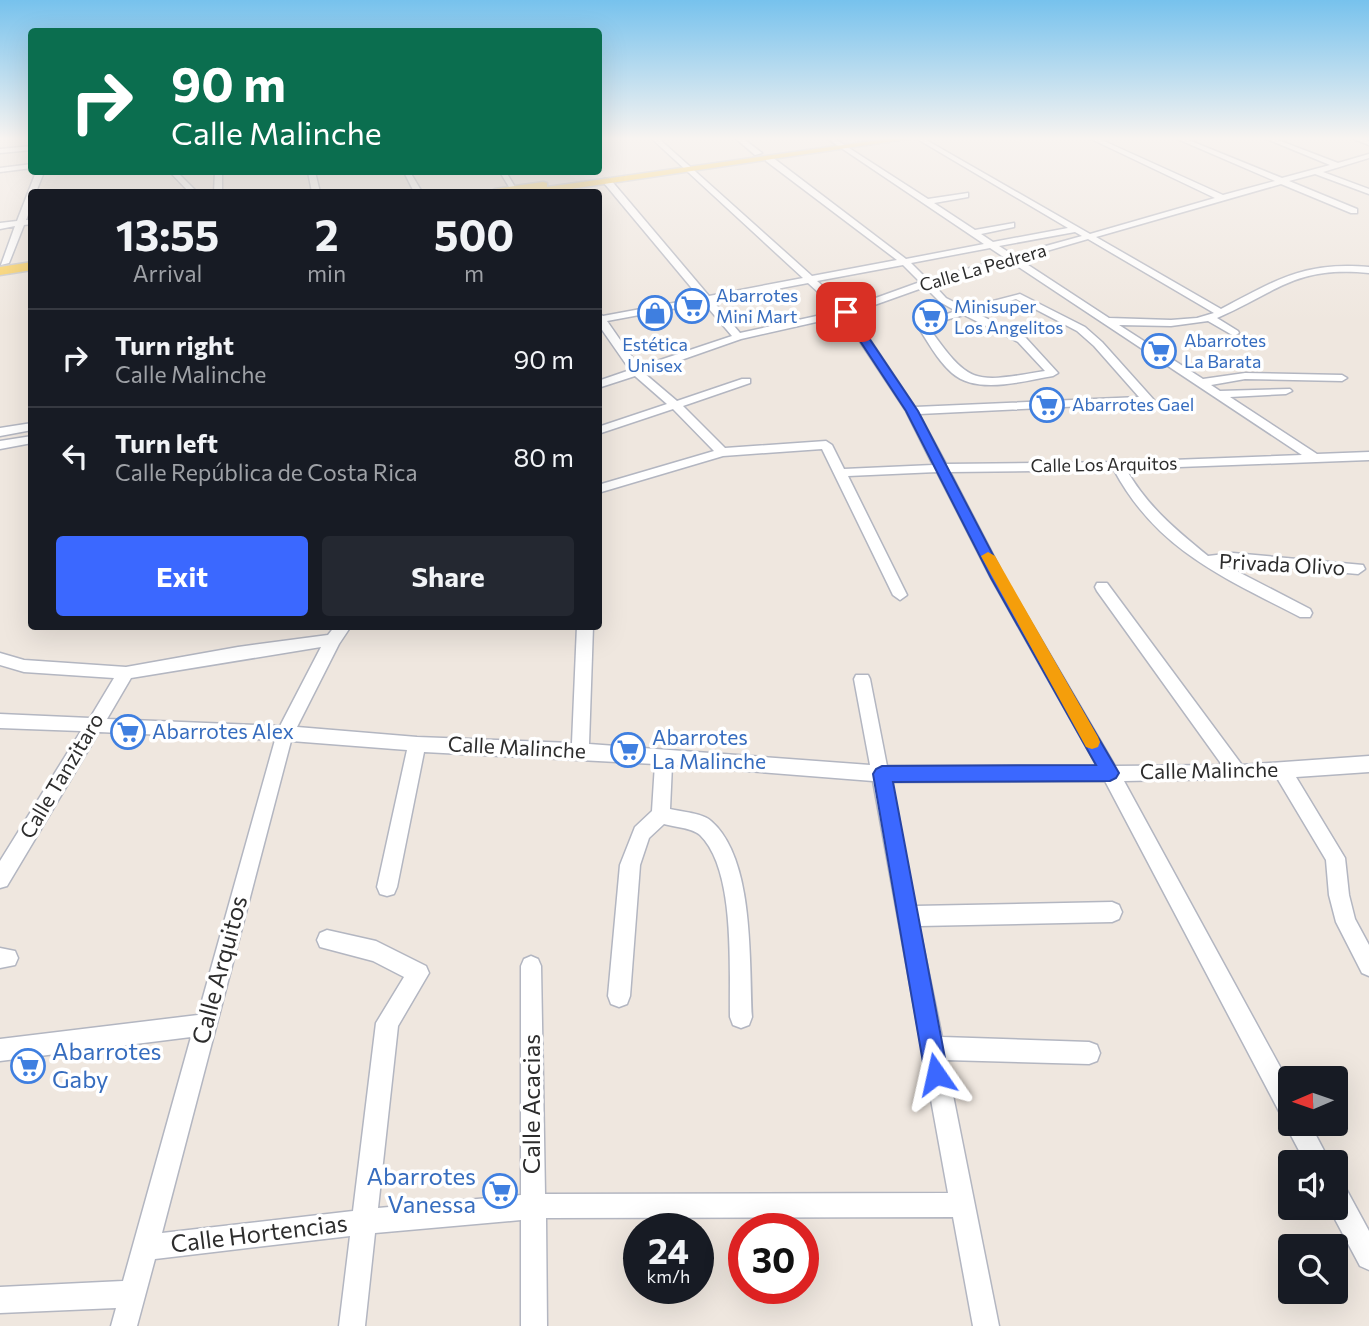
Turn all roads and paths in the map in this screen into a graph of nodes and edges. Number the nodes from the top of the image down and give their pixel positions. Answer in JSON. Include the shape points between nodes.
{"nodes":[{"id":1,"x":620,"y":199,"type":"edge"},
{"id":2,"x":722,"y":199,"type":"edge"},
{"id":3,"x":822,"y":199,"type":"edge"},
{"id":4,"x":921,"y":199,"type":"edge"},
{"id":5,"x":943,"y":199,"type":"edge"},
{"id":6,"x":1024,"y":199,"type":"edge"},
{"id":7,"x":1214,"y":199,"type":"edge"},
{"id":8,"x":1325,"y":199,"type":"edge"},
{"id":9,"x":926,"y":202,"type":"junction"},
{"id":10,"x":28,"y":203,"type":"edge"},
{"id":11,"x":1354,"y":211,"type":"dead end"},
{"id":12,"x":28,"y":222,"type":"edge"},
{"id":13,"x":20,"y":223,"type":"junction"},
{"id":14,"x":1011,"y":225,"type":"dead end"},
{"id":15,"x":0,"y":226,"type":"edge"},
{"id":16,"x":1076,"y":229,"type":"junction"},
{"id":17,"x":973,"y":233,"type":"junction"},
{"id":18,"x":1091,"y":237,"type":"junction"},
{"id":19,"x":992,"y":245,"type":"junction"},
{"id":20,"x":1012,"y":259,"type":"junction"},
{"id":21,"x":28,"y":260,"type":"edge"},
{"id":22,"x":905,"y":262,"type":"junction"},
{"id":23,"x":28,"y":266,"type":"edge"},
{"id":24,"x":1,"y":269,"type":"edge"},
{"id":25,"x":1369,"y":270,"type":"edge"},
{"id":26,"x":810,"y":280,"type":"junction"},
{"id":27,"x":927,"y":283,"type":"junction"},
{"id":28,"x":708,"y":299,"type":"junction"},
{"id":29,"x":846,"y":312,"type":"junction"},
{"id":30,"x":965,"y":313,"type":"junction"},
{"id":31,"x":1221,"y":313,"type":"junction"},
{"id":32,"x":602,"y":317,"type":"edge"},
{"id":33,"x":1210,"y":318,"type":"junction"},
{"id":34,"x":1107,"y":321,"type":"junction"},
{"id":35,"x":602,"y":322,"type":"edge"},
{"id":36,"x":1234,"y":333,"type":"dead end"},
{"id":37,"x":738,"y":337,"type":"junction"},
{"id":38,"x":636,"y":372,"type":"junction"},
{"id":39,"x":1342,"y":378,"type":"dead end"},
{"id":40,"x":746,"y":381,"type":"dead end"},
{"id":41,"x":1200,"y":383,"type":"junction"},
{"id":42,"x":602,"y":384,"type":"edge"},
{"id":43,"x":1286,"y":391,"type":"dead end"},
{"id":44,"x":995,"y":394,"type":"junction"},
{"id":45,"x":1218,"y":394,"type":"junction"},
{"id":46,"x":675,"y":405,"type":"junction"},
{"id":47,"x":912,"y":411,"type":"junction"},
{"id":48,"x":28,"y":427,"type":"edge"},
{"id":49,"x":602,"y":430,"type":"edge"},
{"id":50,"x":0,"y":432,"type":"edge"},
{"id":51,"x":28,"y":440,"type":"edge"},
{"id":52,"x":0,"y":445,"type":"edge"},
{"id":53,"x":722,"y":452,"type":"junction"},
{"id":54,"x":1369,"y":456,"type":"edge"},
{"id":55,"x":1313,"y":457,"type":"junction"},
{"id":56,"x":1118,"y":466,"type":"junction"},
{"id":57,"x":944,"y":468,"type":"junction"},
{"id":58,"x":839,"y":473,"type":"junction"},
{"id":59,"x":602,"y":488,"type":"edge"},
{"id":60,"x":1205,"y":561,"type":"junction"},
{"id":61,"x":1358,"y":569,"type":"dead end"},
{"id":62,"x":1102,"y":587,"type":"dead end"},
{"id":63,"x":900,"y":595,"type":"dead end"},
{"id":64,"x":1305,"y":613,"type":"dead end"},
{"id":65,"x":585,"y":630,"type":"edge"},
{"id":66,"x":339,"y":634,"type":"edge"},
{"id":67,"x":0,"y":659,"type":"edge"},
{"id":68,"x":126,"y":673,"type":"junction"},
{"id":69,"x":862,"y":679,"type":"dead end"},
{"id":70,"x":0,"y":721,"type":"edge"},
{"id":71,"x":93,"y":724,"type":"junction"},
{"id":72,"x":285,"y":733,"type":"junction"},
{"id":73,"x":417,"y":744,"type":"junction"},
{"id":74,"x":580,"y":751,"type":"junction"},
{"id":75,"x":664,"y":757,"type":"junction"},
{"id":76,"x":1369,"y":764,"type":"edge"},
{"id":77,"x":1282,"y":770,"type":"junction"},
{"id":78,"x":1110,"y":773,"type":"junction"},
{"id":79,"x":1238,"y":773,"type":"junction"},
{"id":80,"x":882,"y":774,"type":"junction"},
{"id":81,"x":661,"y":815,"type":"junction"},
{"id":82,"x":0,"y":879,"type":"edge"},
{"id":83,"x":387,"y":887,"type":"dead end"},
{"id":84,"x":1112,"y":912,"type":"dead end"},
{"id":85,"x":906,"y":916,"type":"junction"},
{"id":86,"x":327,"y":940,"type":"dead end"},
{"id":87,"x":531,"y":966,"type":"dead end"},
{"id":88,"x":1369,"y":966,"type":"edge"},
{"id":89,"x":619,"y":996,"type":"dead end"},
{"id":90,"x":741,"y":1017,"type":"dead end"},
{"id":91,"x":204,"y":1025,"type":"junction"},
{"id":92,"x":931,"y":1048,"type":"junction"},
{"id":93,"x":0,"y":1050,"type":"edge"},
{"id":94,"x":1090,"y":1053,"type":"dead end"},
{"id":95,"x":1278,"y":1087,"type":"edge"},
{"id":96,"x":961,"y":1205,"type":"junction"},
{"id":97,"x":533,"y":1206,"type":"junction"},
{"id":98,"x":1348,"y":1218,"type":"edge"},
{"id":99,"x":364,"y":1222,"type":"junction"},
{"id":100,"x":144,"y":1248,"type":"junction"},
{"id":101,"x":1369,"y":1257,"type":"edge"},
{"id":102,"x":132,"y":1294,"type":"junction"},
{"id":103,"x":0,"y":1300,"type":"edge"},
{"id":104,"x":124,"y":1326,"type":"edge"},
{"id":105,"x":352,"y":1326,"type":"edge"},
{"id":106,"x":534,"y":1326,"type":"edge"},
{"id":107,"x":986,"y":1326,"type":"edge"}],
"edges":[{"from":1,"to":28,"type":"street"},
{"from":2,"to":26,"type":"street"},
{"from":3,"to":22,"type":"street"},
{"from":4,"to":9,"type":"street"},
{"from":5,"to":9,"type":"street"},
{"from":6,"to":16,"type":"street"},
{"from":7,"to":18,"type":"street","name":"Calle La Pedrera"},
{"from":8,"to":11,"type":"street"},
{"from":9,"to":17,"type":"street"},
{"from":10,"to":13,"type":"street"},
{"from":12,"to":13,"type":"street"},
{"from":13,"to":15,"type":"street"},
{"from":13,"to":24,"type":"street"},
{"from":14,"to":17,"type":"street"},
{"from":16,"to":18,"type":"street"},
{"from":16,"to":19,"type":"street"},
{"from":17,"to":19,"type":"street"},
{"from":18,"to":20,"type":"street","name":"Calle La Pedrera"},
{"from":18,"to":31,"type":"street"},
{"from":19,"to":20,"type":"street"},
{"from":19,"to":22,"type":"street"},
{"from":20,"to":27,"type":"street","name":"Calle La Pedrera"},
{"from":20,"to":34,"type":"street"},
{"from":21,"to":24,"type":"main road"},
{"from":22,"to":26,"type":"street"},
{"from":22,"to":27,"type":"street"},
{"from":23,"to":24,"type":"main road"},
{"from":25,"to":31,"type":"street","via":[[1310,269]]},
{"from":26,"to":28,"type":"street"},
{"from":26,"to":29,"type":"street"},
{"from":27,"to":29,"type":"street","name":"Calle La Pedrera"},
{"from":27,"to":30,"type":"street"},
{"from":28,"to":32,"type":"street"},
{"from":28,"to":37,"type":"street"},
{"from":29,"to":37,"type":"street","name":"Calle La Pedrera"},
{"from":29,"to":47,"type":"street"},
{"from":30,"to":44,"type":"street","via":[[921,324],[957,372]]},
{"from":30,"to":44,"type":"street","via":[[1021,340],[1053,373]]},
{"from":30,"to":44,"type":"street","via":[[1017,296],[1081,329],[1147,400]]},
{"from":31,"to":33,"type":"street"},
{"from":33,"to":34,"type":"street"},
{"from":33,"to":36,"type":"street"},
{"from":34,"to":41,"type":"street"},
{"from":35,"to":38,"type":"street"},
{"from":37,"to":38,"type":"street","name":"Calle La Pedrera"},
{"from":38,"to":42,"type":"street","name":"Calle La Pedrera"},
{"from":38,"to":46,"type":"street"},
{"from":39,"to":41,"type":"street","via":[[1245,376]]},
{"from":40,"to":46,"type":"street"},
{"from":41,"to":45,"type":"street"},
{"from":43,"to":45,"type":"street"},
{"from":44,"to":47,"type":"street"},
{"from":45,"to":55,"type":"street"},
{"from":46,"to":49,"type":"street"},
{"from":46,"to":53,"type":"street"},
{"from":47,"to":57,"type":"street"},
{"from":48,"to":50,"type":"street"},
{"from":51,"to":52,"type":"street"},
{"from":53,"to":58,"type":"street","via":[[826,445]]},
{"from":53,"to":59,"type":"street"},
{"from":54,"to":55,"type":"street","name":"Calle Los Arquitos"},
{"from":55,"to":56,"type":"street","name":"Calle Los Arquitos"},
{"from":56,"to":57,"type":"street","name":"Calle Los Arquitos"},
{"from":56,"to":60,"type":"street","name":"Privada Olivo","via":[[1134,495],[1157,521]]},
{"from":57,"to":58,"type":"street","name":"Calle Los Arquitos"},
{"from":57,"to":78,"type":"street","via":[[998,578]]},
{"from":58,"to":63,"type":"street"},
{"from":60,"to":61,"type":"street","name":"Privada Olivo","via":[[1233,558]]},
{"from":60,"to":64,"type":"street","name":"Privada Olivo"},
{"from":62,"to":79,"type":"street"},
{"from":65,"to":74,"type":"street"},
{"from":66,"to":68,"type":"street"},
{"from":66,"to":72,"type":"street","name":"Calle Arquitos"},
{"from":67,"to":68,"type":"street","via":[[24,666]]},
{"from":68,"to":71,"type":"street","name":"Calle Tanzitaro"},
{"from":69,"to":80,"type":"street"},
{"from":70,"to":71,"type":"street","name":"Calle Malinche"},
{"from":71,"to":72,"type":"street","name":"Calle Malinche"},
{"from":71,"to":82,"type":"street","name":"Calle Tanzitaro"},
{"from":72,"to":73,"type":"street","name":"Calle Malinche"},
{"from":72,"to":91,"type":"street","name":"Calle Arquitos"},
{"from":73,"to":74,"type":"street","name":"Calle Malinche"},
{"from":73,"to":83,"type":"street"},
{"from":74,"to":75,"type":"street","name":"Calle Malinche"},
{"from":75,"to":80,"type":"street","name":"Calle Malinche"},
{"from":75,"to":81,"type":"street"},
{"from":76,"to":77,"type":"street","name":"Calle Malinche"},
{"from":77,"to":79,"type":"street","name":"Calle Malinche"},
{"from":77,"to":88,"type":"street","via":[[1335,858],[1346,922]]},
{"from":78,"to":79,"type":"street","name":"Calle Malinche"},
{"from":78,"to":80,"type":"street","name":"Calle Malinche"},
{"from":78,"to":95,"type":"street"},
{"from":80,"to":85,"type":"street"},
{"from":81,"to":89,"type":"street","via":[[642,833],[630,865]]},
{"from":81,"to":90,"type":"street","via":[[704,826],[720,848],[736,894]]},
{"from":84,"to":85,"type":"street"},
{"from":85,"to":92,"type":"street"},
{"from":86,"to":99,"type":"street","via":[[376,951],[419,973],[387,1023]]},
{"from":87,"to":97,"type":"street","name":"Calle Acacias"},
{"from":91,"to":93,"type":"street"},
{"from":91,"to":100,"type":"street","name":"Calle Arquitos"},
{"from":92,"to":94,"type":"street"},
{"from":92,"to":96,"type":"street"},
{"from":96,"to":97,"type":"street","name":"Calle Hortencias"},
{"from":96,"to":107,"type":"street"},
{"from":97,"to":99,"type":"street","name":"Calle Hortencias"},
{"from":97,"to":106,"type":"street","name":"Calle Acacias"},
{"from":98,"to":101,"type":"street"},
{"from":99,"to":100,"type":"street","name":"Calle Hortencias"},
{"from":99,"to":105,"type":"street"},
{"from":100,"to":102,"type":"street","name":"Calle Arquitos"},
{"from":102,"to":103,"type":"street"},
{"from":102,"to":104,"type":"street","name":"Calle Arquitos"}]}
